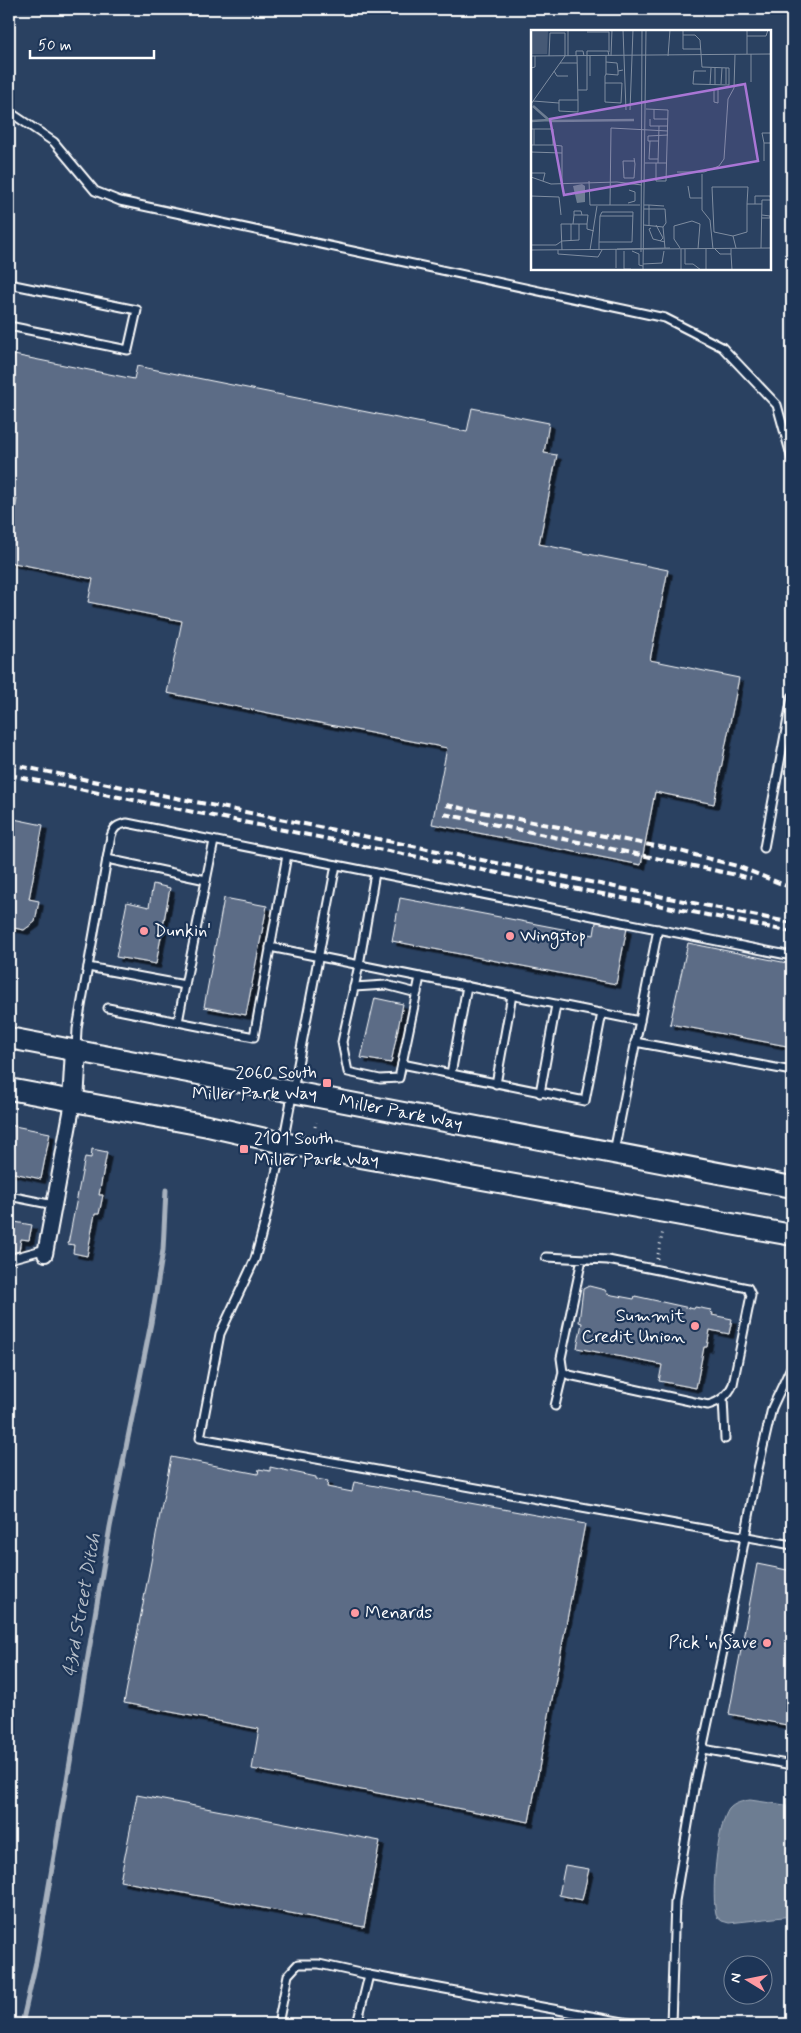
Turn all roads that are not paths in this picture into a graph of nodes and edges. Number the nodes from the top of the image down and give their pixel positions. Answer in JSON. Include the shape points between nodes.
{"nodes":[{"id":1,"x":9,"y":114,"type":"edge"},
{"id":2,"x":9,"y":284,"type":"edge"},
{"id":3,"x":9,"y":326,"type":"edge"},
{"id":4,"x":792,"y":459,"type":"edge"},
{"id":5,"x":792,"y":697,"type":"edge"},
{"id":6,"x":214,"y":840,"type":"junction"},
{"id":7,"x":764,"y":848,"type":"dead end"},
{"id":8,"x":286,"y":855,"type":"junction"},
{"id":9,"x":107,"y":858,"type":"junction"},
{"id":10,"x":336,"y":865,"type":"junction"},
{"id":11,"x":375,"y":873,"type":"junction"},
{"id":12,"x":206,"y":880,"type":"junction"},
{"id":13,"x":658,"y":929,"type":"junction"},
{"id":14,"x":270,"y":947,"type":"junction"},
{"id":15,"x":792,"y":956,"type":"edge"},
{"id":16,"x":319,"y":957,"type":"junction"},
{"id":17,"x":359,"y":965,"type":"junction"},
{"id":18,"x":88,"y":967,"type":"junction"},
{"id":19,"x":420,"y":977,"type":"junction"},
{"id":20,"x":185,"y":985,"type":"junction"},
{"id":21,"x":467,"y":986,"type":"junction"},
{"id":22,"x":354,"y":987,"type":"junction"},
{"id":23,"x":417,"y":992,"type":"junction"},
{"id":24,"x":512,"y":995,"type":"junction"},
{"id":25,"x":556,"y":1005,"type":"junction"},
{"id":26,"x":108,"y":1008,"type":"dead end"},
{"id":27,"x":602,"y":1013,"type":"junction"},
{"id":28,"x":640,"y":1021,"type":"junction"},
{"id":29,"x":178,"y":1022,"type":"junction"},
{"id":30,"x":9,"y":1038,"type":"edge"},
{"id":31,"x":635,"y":1042,"type":"junction"},
{"id":32,"x":76,"y":1050,"type":"junction"},
{"id":33,"x":402,"y":1064,"type":"junction"},
{"id":34,"x":792,"y":1072,"type":"edge"},
{"id":35,"x":451,"y":1074,"type":"junction"},
{"id":36,"x":496,"y":1084,"type":"junction"},
{"id":37,"x":9,"y":1089,"type":"edge"},
{"id":38,"x":292,"y":1092,"type":"junction"},
{"id":39,"x":540,"y":1093,"type":"junction"},
{"id":40,"x":73,"y":1102,"type":"junction"},
{"id":41,"x":283,"y":1142,"type":"junction"},
{"id":42,"x":614,"y":1153,"type":"junction"},
{"id":43,"x":792,"y":1187,"type":"edge"},
{"id":44,"x":9,"y":1196,"type":"edge"},
{"id":45,"x":54,"y":1205,"type":"junction"},
{"id":46,"x":792,"y":1235,"type":"edge"},
{"id":47,"x":46,"y":1252,"type":"joint"},
{"id":48,"x":546,"y":1257,"type":"dead end"},
{"id":49,"x":9,"y":1259,"type":"edge"},
{"id":50,"x":582,"y":1259,"type":"junction"},
{"id":51,"x":792,"y":1365,"type":"edge"},
{"id":52,"x":563,"y":1372,"type":"junction"},
{"id":53,"x":723,"y":1398,"type":"junction"},
{"id":54,"x":555,"y":1406,"type":"dead end"},
{"id":55,"x":725,"y":1439,"type":"dead end"},
{"id":56,"x":745,"y":1537,"type":"junction"},
{"id":57,"x":792,"y":1545,"type":"edge"},
{"id":58,"x":703,"y":1749,"type":"junction"},
{"id":59,"x":792,"y":1765,"type":"edge"},
{"id":60,"x":369,"y":1975,"type":"junction"},
{"id":61,"x":278,"y":2024,"type":"edge"},
{"id":62,"x":358,"y":2024,"type":"edge"},
{"id":63,"x":634,"y":2024,"type":"edge"},
{"id":64,"x":671,"y":2024,"type":"edge"}],
"edges":[{"from":1,"to":4,"type":"lane","via":[[54,142],[95,191],[120,201],[665,318],[722,347],[777,405]]},
{"from":2,"to":3,"type":"lane","via":[[137,310],[128,350]]},
{"from":5,"to":7,"type":"lane"},
{"from":6,"to":8,"type":"lane"},
{"from":6,"to":9,"type":"lane","via":[[119,824],[111,836]]},
{"from":6,"to":12,"type":"lane"},
{"from":8,"to":10,"type":"lane"},
{"from":8,"to":14,"type":"lane"},
{"from":9,"to":12,"type":"lane"},
{"from":9,"to":18,"type":"lane"},
{"from":10,"to":11,"type":"lane"},
{"from":10,"to":16,"type":"lane"},
{"from":11,"to":13,"type":"lane"},
{"from":11,"to":17,"type":"lane"},
{"from":12,"to":20,"type":"lane"},
{"from":13,"to":15,"type":"lane"},
{"from":13,"to":28,"type":"lane"},
{"from":14,"to":16,"type":"lane"},
{"from":14,"to":29,"type":"lane","via":[[254,1037]]},
{"from":16,"to":17,"type":"lane"},
{"from":16,"to":38,"type":"lane"},
{"from":17,"to":19,"type":"lane"},
{"from":17,"to":22,"type":"lane"},
{"from":18,"to":20,"type":"lane"},
{"from":18,"to":32,"type":"lane"},
{"from":19,"to":21,"type":"lane"},
{"from":19,"to":23,"type":"lane"},
{"from":20,"to":29,"type":"lane"},
{"from":21,"to":24,"type":"lane"},
{"from":21,"to":35,"type":"lane"},
{"from":22,"to":23,"type":"lane","via":[[386,985]]},
{"from":22,"to":33,"type":"lane","via":[[342,1042],[348,1072],[380,1079],[399,1078]]},
{"from":23,"to":33,"type":"lane"},
{"from":24,"to":25,"type":"lane"},
{"from":24,"to":36,"type":"lane"},
{"from":25,"to":27,"type":"lane"},
{"from":25,"to":39,"type":"lane"},
{"from":26,"to":29,"type":"lane"},
{"from":27,"to":28,"type":"lane"},
{"from":27,"to":39,"type":"lane","via":[[585,1101]]},
{"from":28,"to":31,"type":"lane"},
{"from":30,"to":32,"type":"main road","name":"Miller Park Way"},
{"from":31,"to":34,"type":"lane"},
{"from":31,"to":42,"type":"lane"},
{"from":32,"to":38,"type":"main road","name":"Miller Park Way"},
{"from":32,"to":40,"type":"main road"},
{"from":33,"to":35,"type":"lane"},
{"from":35,"to":36,"type":"lane"},
{"from":36,"to":39,"type":"lane"},
{"from":37,"to":40,"type":"main road"},
{"from":38,"to":41,"type":"lane"},
{"from":38,"to":42,"type":"main road","name":"Miller Park Way"},
{"from":40,"to":41,"type":"main road"},
{"from":40,"to":45,"type":"street"},
{"from":41,"to":46,"type":"main road"},
{"from":41,"to":56,"type":"lane","via":[[255,1259],[220,1334],[200,1438]]},
{"from":42,"to":43,"type":"main road","name":"Miller Park Way"},
{"from":44,"to":45,"type":"lane"},
{"from":45,"to":47,"type":"street"},
{"from":47,"to":49,"type":"lane"},
{"from":48,"to":50,"type":"lane"},
{"from":50,"to":52,"type":"lane","via":[[561,1358]]},
{"from":50,"to":53,"type":"lane","via":[[608,1260],[748,1288],[751,1295],[733,1384],[730,1393]]},
{"from":51,"to":56,"type":"lane","via":[[772,1408]]},
{"from":52,"to":53,"type":"lane","via":[[708,1405]]},
{"from":52,"to":54,"type":"lane"},
{"from":53,"to":55,"type":"lane"},
{"from":56,"to":57,"type":"lane"},
{"from":56,"to":58,"type":"lane"},
{"from":58,"to":59,"type":"lane"},
{"from":58,"to":64,"type":"lane","via":[[675,1901]]},
{"from":60,"to":61,"type":"lane","via":[[320,1964],[298,1964],[288,1976]]},
{"from":60,"to":62,"type":"lane"},
{"from":60,"to":63,"type":"lane"}]}
